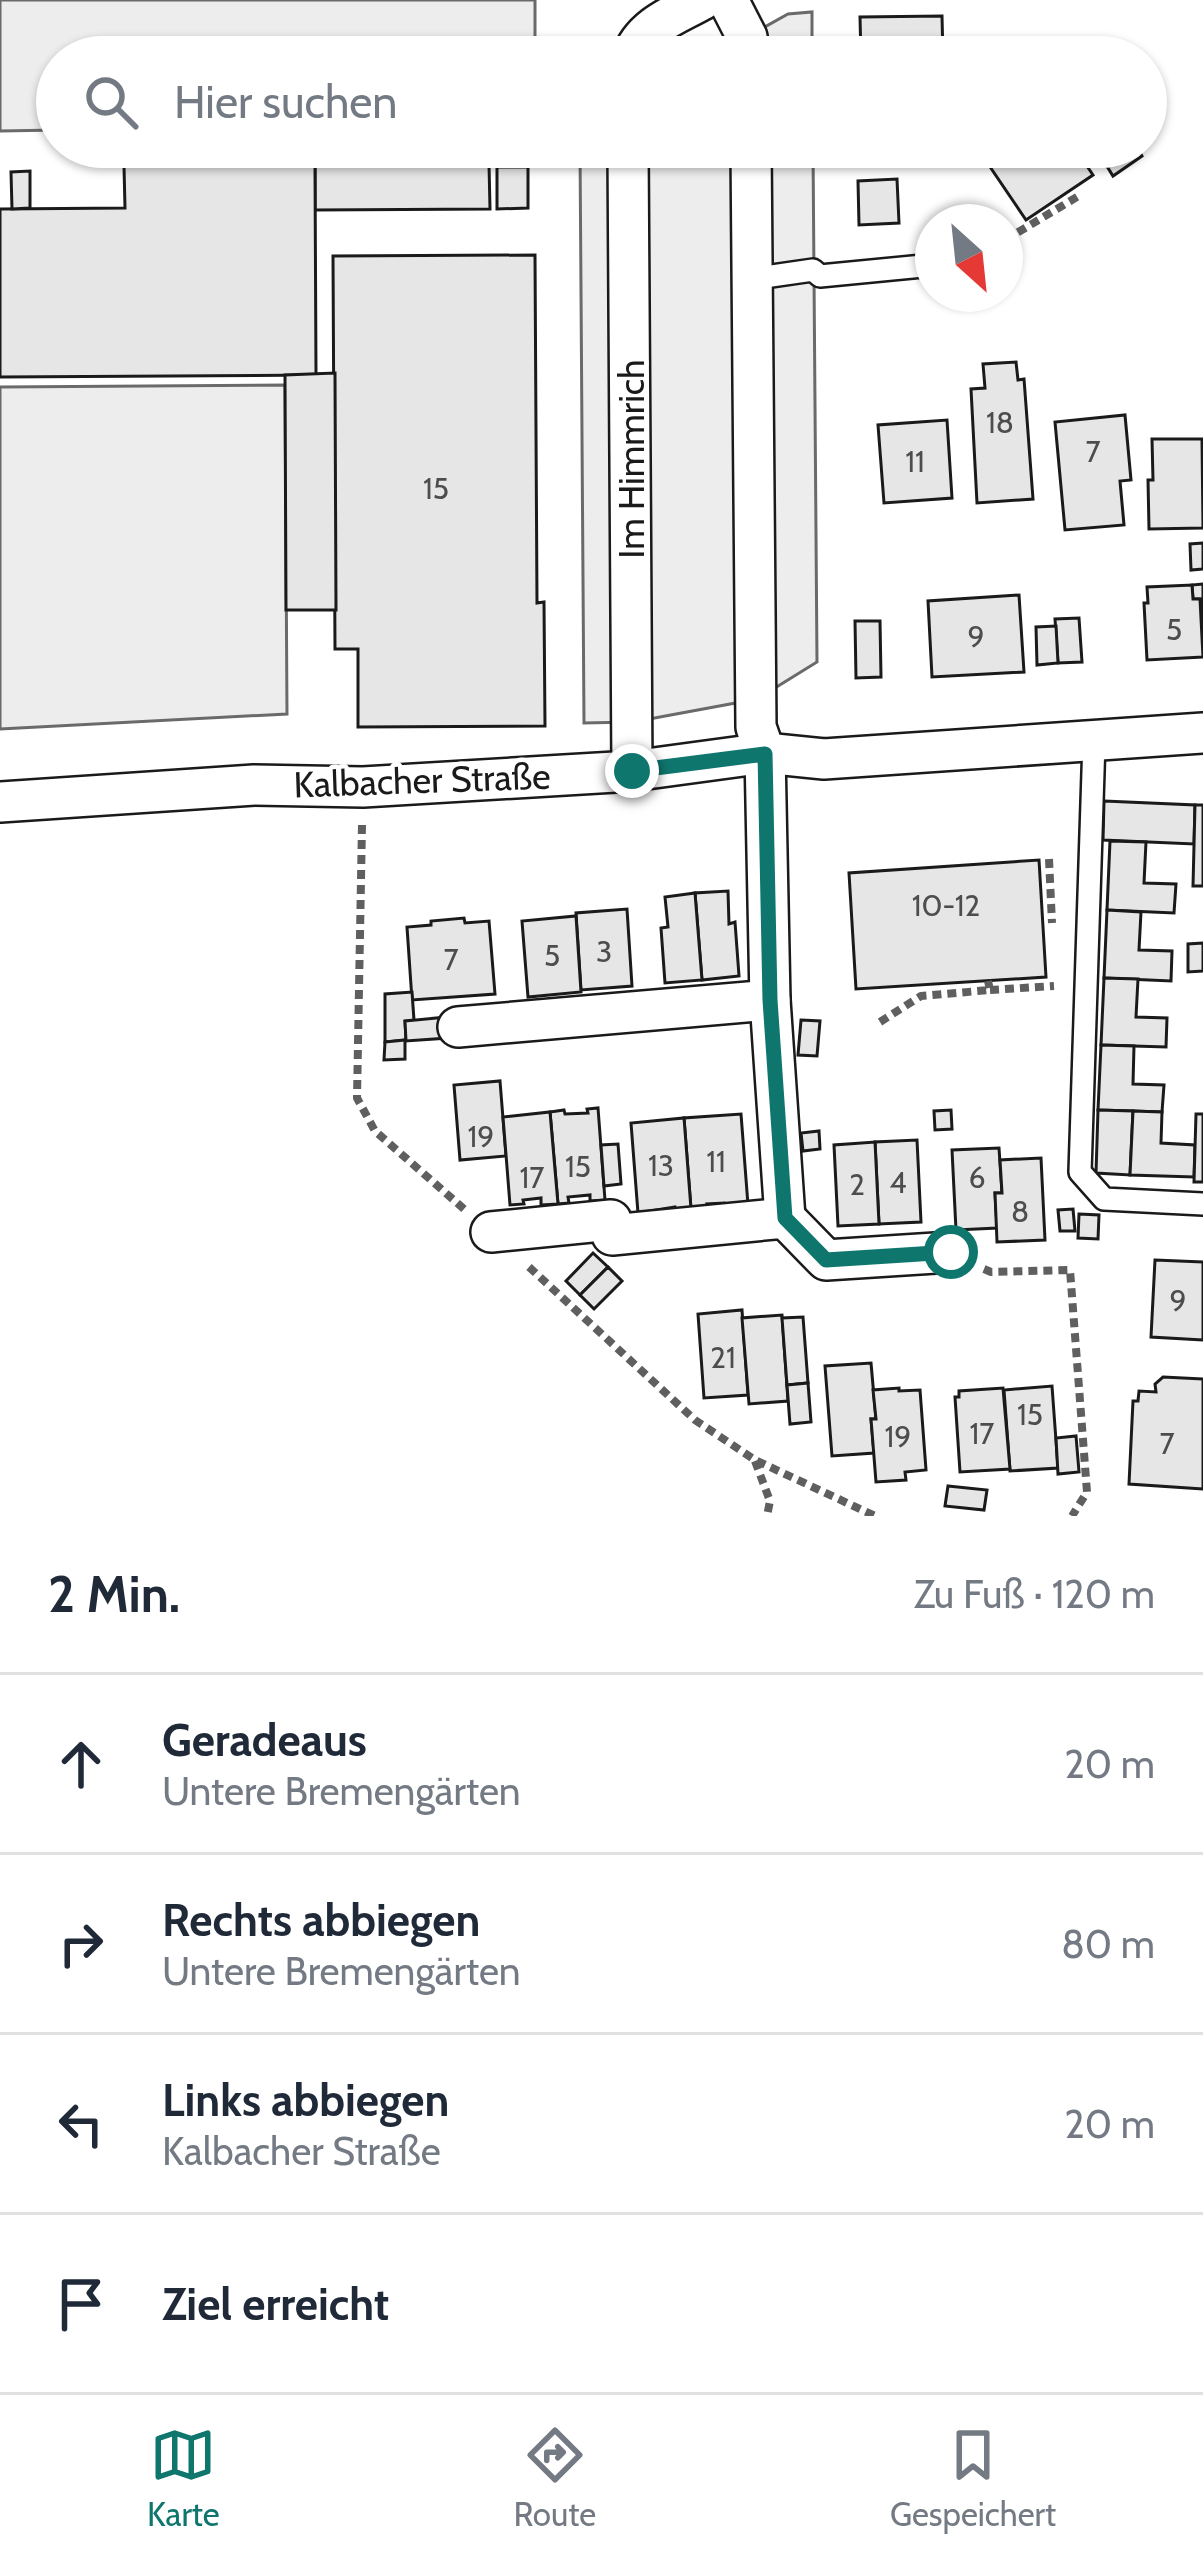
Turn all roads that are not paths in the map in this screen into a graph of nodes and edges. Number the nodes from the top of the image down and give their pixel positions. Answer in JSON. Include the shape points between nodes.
{"nodes":[{"id":1,"x":702,"y":0,"type":"edge"},
{"id":2,"x":728,"y":0,"type":"edge"},
{"id":3,"x":643,"y":36,"type":"edge"},
{"id":4,"x":746,"y":36,"type":"edge"},
{"id":5,"x":628,"y":168,"type":"edge"},
{"id":6,"x":751,"y":168,"type":"edge"},
{"id":7,"x":915,"y":267,"type":"edge"},
{"id":8,"x":752,"y":279,"type":"junction"},
{"id":9,"x":1203,"y":733,"type":"edge"},
{"id":10,"x":1094,"y":741,"type":"junction"},
{"id":11,"x":765,"y":754,"type":"junction"},
{"id":12,"x":632,"y":771,"type":"junction"},
{"id":13,"x":0,"y":802,"type":"edge"},
{"id":14,"x":770,"y":1000,"type":"junction"},
{"id":15,"x":458,"y":1027,"type":"dead end"},
{"id":16,"x":1203,"y":1204,"type":"edge"},
{"id":17,"x":785,"y":1218,"type":"junction"},
{"id":18,"x":491,"y":1232,"type":"dead end"},
{"id":19,"x":951,"y":1252,"type":"road end"}],
"edges":[{"from":1,"to":3,"type":"street"},
{"from":2,"to":4,"type":"street"},
{"from":5,"to":12,"type":"street","name":"Im Himmrich"},
{"from":6,"to":8,"type":"street"},
{"from":7,"to":8,"type":"lane"},
{"from":8,"to":11,"type":"street","via":[[756,727]]},
{"from":9,"to":10,"type":"street","name":"Kalbacher Straße"},
{"from":10,"to":11,"type":"street","name":"Kalbacher Straße","via":[[824,759]]},
{"from":10,"to":16,"type":"lane","via":[[1080,1172],[1104,1199]]},
{"from":11,"to":12,"type":"street","name":"Kalbacher Straße"},
{"from":11,"to":14,"type":"street"},
{"from":12,"to":13,"type":"street","name":"Kalbacher Straße"},
{"from":14,"to":15,"type":"street"},
{"from":14,"to":17,"type":"street"},
{"from":17,"to":18,"type":"street","via":[[612,1235],[611,1220]]},
{"from":17,"to":19,"type":"street","via":[[826,1260]]}]}
